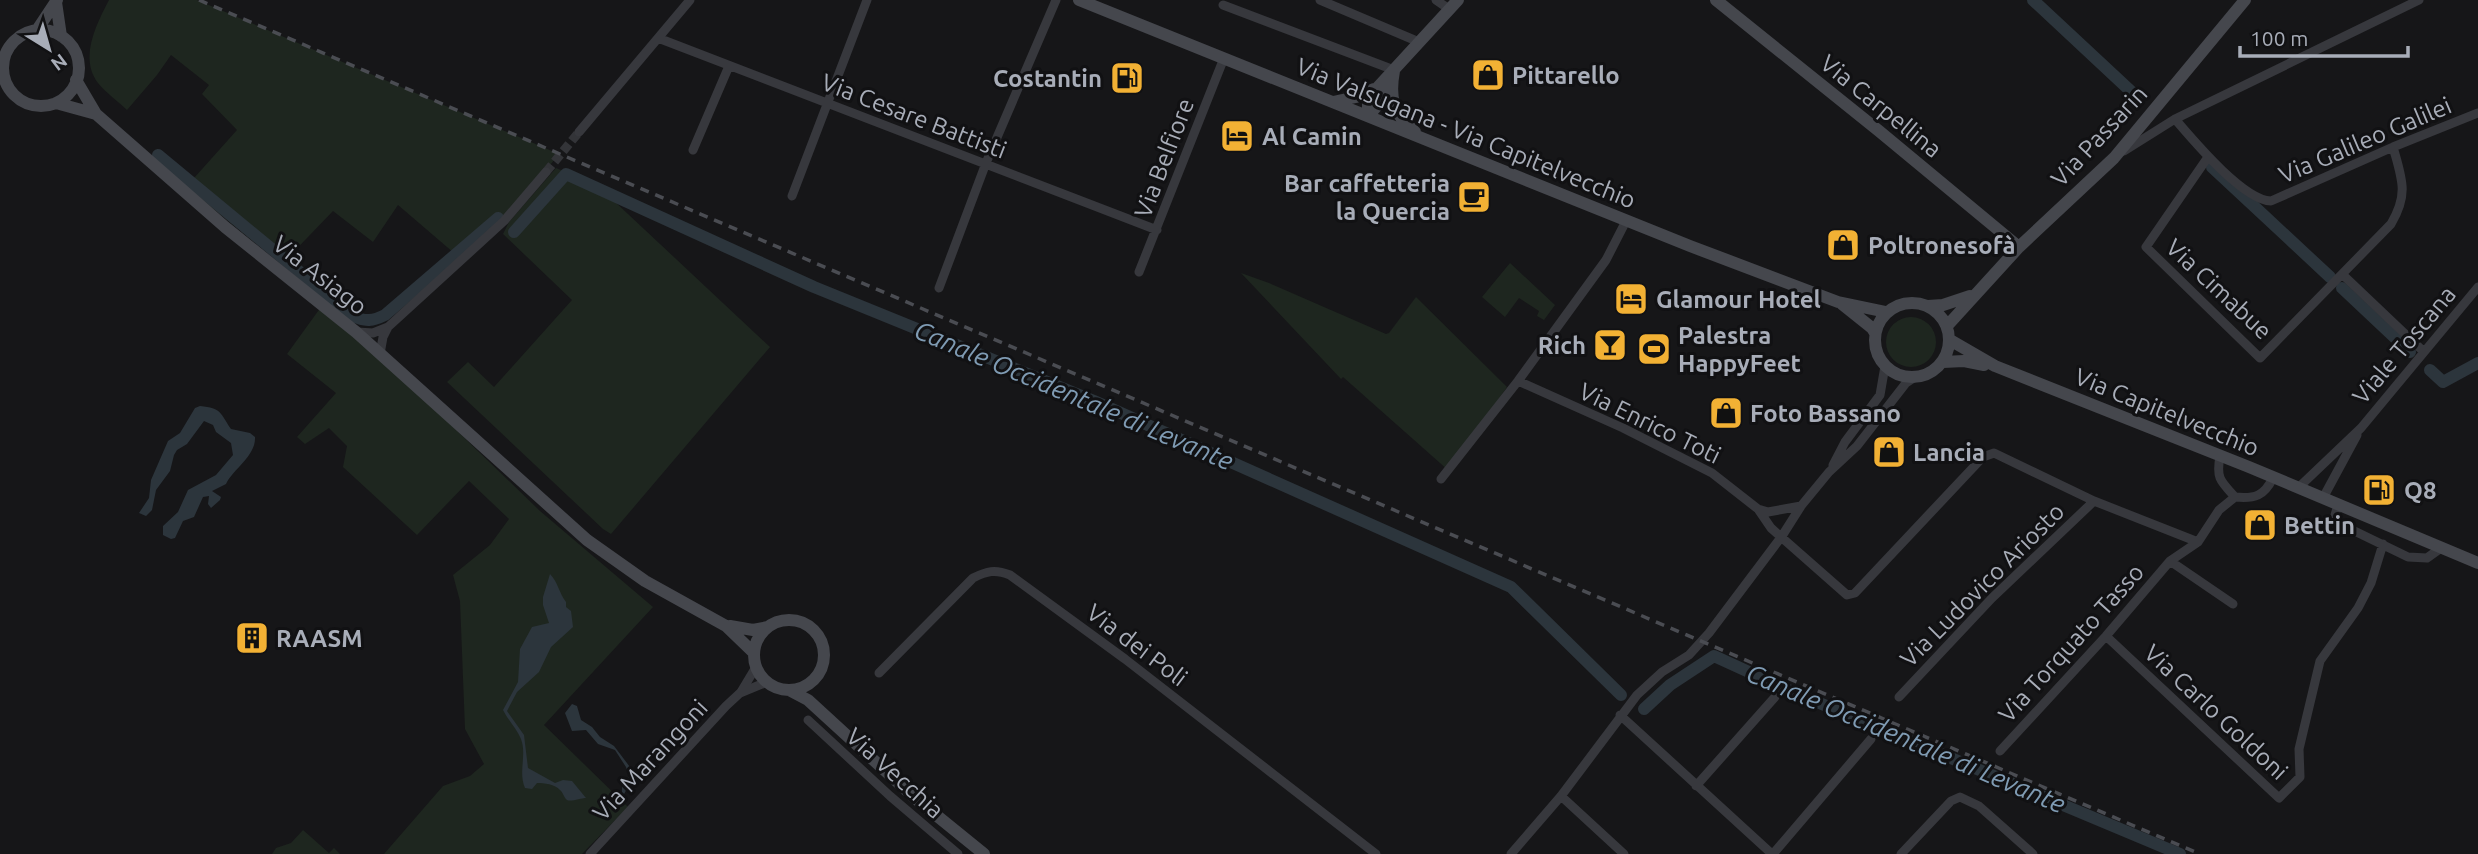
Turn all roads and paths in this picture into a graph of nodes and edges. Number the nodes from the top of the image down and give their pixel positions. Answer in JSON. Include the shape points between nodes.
{"nodes":[{"id":1,"x":690,"y":0,"type":"edge"},
{"id":2,"x":867,"y":0,"type":"edge"},
{"id":3,"x":1056,"y":0,"type":"edge"},
{"id":4,"x":1079,"y":0,"type":"edge"},
{"id":5,"x":1320,"y":0,"type":"edge"},
{"id":6,"x":1436,"y":0,"type":"edge"},
{"id":7,"x":1716,"y":0,"type":"edge"},
{"id":8,"x":2245,"y":0,"type":"edge"},
{"id":9,"x":2419,"y":0,"type":"edge"},
{"id":10,"x":57,"y":1,"type":"edge"},
{"id":11,"x":1223,"y":5,"type":"dead end"},
{"id":12,"x":1453,"y":5,"type":"edge"},
{"id":13,"x":37,"y":30,"type":"junction"},
{"id":14,"x":61,"y":36,"type":"junction"},
{"id":15,"x":658,"y":38,"type":"junction"},
{"id":16,"x":1419,"y":42,"type":"junction"},
{"id":17,"x":1224,"y":58,"type":"junction"},
{"id":18,"x":729,"y":66,"type":"junction"},
{"id":19,"x":1394,"y":70,"type":"junction"},
{"id":20,"x":2,"y":76,"type":"edge"},
{"id":21,"x":76,"y":80,"type":"junction"},
{"id":22,"x":1391,"y":84,"type":"junction"},
{"id":23,"x":1378,"y":87,"type":"junction"},
{"id":24,"x":6,"y":92,"type":"edge"},
{"id":25,"x":1332,"y":102,"type":"junction"},
{"id":26,"x":56,"y":103,"type":"junction"},
{"id":27,"x":827,"y":103,"type":"junction"},
{"id":28,"x":2478,"y":113,"type":"edge"},
{"id":29,"x":96,"y":114,"type":"junction"},
{"id":30,"x":1368,"y":116,"type":"junction"},
{"id":31,"x":2175,"y":119,"type":"junction"},
{"id":32,"x":579,"y":132,"type":"tunnel mouth"},
{"id":33,"x":1423,"y":139,"type":"junction"},
{"id":34,"x":2393,"y":147,"type":"junction"},
{"id":35,"x":693,"y":150,"type":"dead end"},
{"id":36,"x":2208,"y":157,"type":"junction"},
{"id":37,"x":2114,"y":158,"type":"junction"},
{"id":38,"x":986,"y":163,"type":"junction"},
{"id":39,"x":546,"y":172,"type":"tunnel mouth"},
{"id":40,"x":792,"y":196,"type":"dead end"},
{"id":41,"x":1626,"y":221,"type":"junction"},
{"id":42,"x":1157,"y":230,"type":"junction"},
{"id":43,"x":2018,"y":247,"type":"junction"},
{"id":44,"x":1139,"y":272,"type":"dead end"},
{"id":45,"x":2343,"y":275,"type":"junction"},
{"id":46,"x":2478,"y":287,"type":"edge"},
{"id":47,"x":939,"y":288,"type":"dead end"},
{"id":48,"x":1976,"y":294,"type":"junction"},
{"id":49,"x":1839,"y":302,"type":"junction"},
{"id":50,"x":1928,"y":306,"type":"junction"},
{"id":51,"x":1886,"y":312,"type":"junction"},
{"id":52,"x":1947,"y":326,"type":"junction"},
{"id":53,"x":388,"y":327,"type":"junction"},
{"id":54,"x":356,"y":332,"type":"junction"},
{"id":55,"x":1875,"y":333,"type":"junction"},
{"id":56,"x":1950,"y":340,"type":"junction"},
{"id":57,"x":2423,"y":351,"type":"junction"},
{"id":58,"x":380,"y":354,"type":"junction"},
{"id":59,"x":1943,"y":362,"type":"junction"},
{"id":60,"x":1885,"y":366,"type":"junction"},
{"id":61,"x":1995,"y":366,"type":"junction"},
{"id":62,"x":1915,"y":377,"type":"junction"},
{"id":63,"x":1518,"y":381,"type":"junction"},
{"id":64,"x":2361,"y":428,"type":"junction"},
{"id":65,"x":2220,"y":456,"type":"junction"},
{"id":66,"x":1829,"y":472,"type":"junction"},
{"id":67,"x":2273,"y":478,"type":"junction"},
{"id":68,"x":1441,"y":479,"type":"dead end"},
{"id":69,"x":2298,"y":488,"type":"junction"},
{"id":70,"x":2235,"y":497,"type":"junction"},
{"id":71,"x":2323,"y":498,"type":"junction"},
{"id":72,"x":2094,"y":501,"type":"junction"},
{"id":73,"x":2338,"y":505,"type":"junction"},
{"id":74,"x":1801,"y":506,"type":"junction"},
{"id":75,"x":1758,"y":509,"type":"junction"},
{"id":76,"x":1782,"y":536,"type":"junction"},
{"id":77,"x":2198,"y":542,"type":"junction"},
{"id":78,"x":2383,"y":544,"type":"junction"},
{"id":79,"x":2441,"y":548,"type":"junction"},
{"id":80,"x":2170,"y":561,"type":"junction"},
{"id":81,"x":2478,"y":563,"type":"edge"},
{"id":82,"x":2233,"y":604,"type":"dead end"},
{"id":83,"x":726,"y":626,"type":"junction"},
{"id":84,"x":768,"y":627,"type":"junction"},
{"id":85,"x":2106,"y":636,"type":"junction"},
{"id":86,"x":754,"y":653,"type":"junction"},
{"id":87,"x":756,"y":667,"type":"junction"},
{"id":88,"x":879,"y":673,"type":"dead end"},
{"id":89,"x":818,"y":674,"type":"junction"},
{"id":90,"x":767,"y":682,"type":"junction"},
{"id":91,"x":789,"y":690,"type":"junction"},
{"id":92,"x":740,"y":693,"type":"junction"},
{"id":93,"x":1775,"y":697,"type":"dead end"},
{"id":94,"x":1899,"y":697,"type":"dead end"},
{"id":95,"x":817,"y":708,"type":"junction"},
{"id":96,"x":1620,"y":715,"type":"junction"},
{"id":97,"x":808,"y":720,"type":"dead end"},
{"id":98,"x":1871,"y":739,"type":"dead end"},
{"id":99,"x":2000,"y":751,"type":"dead end"},
{"id":100,"x":1696,"y":786,"type":"junction"},
{"id":101,"x":1561,"y":796,"type":"junction"},
{"id":102,"x":590,"y":854,"type":"edge"},
{"id":103,"x":958,"y":854,"type":"edge"},
{"id":104,"x":984,"y":854,"type":"edge"},
{"id":105,"x":1376,"y":854,"type":"edge"},
{"id":106,"x":1511,"y":854,"type":"edge"},
{"id":107,"x":1624,"y":854,"type":"edge"},
{"id":108,"x":1772,"y":854,"type":"edge"},
{"id":109,"x":1901,"y":854,"type":"edge"},
{"id":110,"x":2033,"y":854,"type":"edge"}],
"edges":[{"from":1,"to":15,"type":"street"},
{"from":2,"to":27,"type":"street"},
{"from":3,"to":38,"type":"street"},
{"from":4,"to":17,"type":"main road","name":"Via Valsugana - Via Capitelvecchio"},
{"from":5,"to":16,"type":"street"},
{"from":6,"to":12,"type":"street"},
{"from":7,"to":43,"type":"main road","name":"Via Carpellina"},
{"from":8,"to":37,"type":"main road","name":"Via Passarin"},
{"from":9,"to":31,"type":"street"},
{"from":10,"to":13,"type":"main road","name":"Via Asiago"},
{"from":10,"to":14,"type":"main road","name":"Via Asiago"},
{"from":11,"to":19,"type":"street"},
{"from":12,"to":16,"type":"main road"},
{"from":13,"to":14,"type":"main road"},
{"from":13,"to":20,"type":"main road","name":"Via Asiago","via":[[7,50]]},
{"from":14,"to":21,"type":"main road","name":"Via Asiago","via":[[76,55]]},
{"from":15,"to":18,"type":"street","name":"Via Cesare Battisti"},
{"from":15,"to":32,"type":"street"},
{"from":16,"to":19,"type":"main road"},
{"from":17,"to":25,"type":"main road","name":"Via Valsugana - Via Capitelvecchio"},
{"from":17,"to":42,"type":"street","name":"Via Belfiore"},
{"from":18,"to":27,"type":"street","name":"Via Cesare Battisti"},
{"from":18,"to":35,"type":"street"},
{"from":19,"to":22,"type":"main road"},
{"from":19,"to":23,"type":"main road"},
{"from":20,"to":24,"type":"main road","name":"Via Asiago"},
{"from":21,"to":26,"type":"main road","via":[[72,90]]},
{"from":21,"to":29,"type":"main road","name":"Via Asiago"},
{"from":22,"to":30,"type":"main road"},
{"from":22,"to":33,"type":"main road","via":[[1394,108]]},
{"from":23,"to":25,"type":"main road"},
{"from":23,"to":30,"type":"main road","via":[[1368,103]]},
{"from":24,"to":26,"type":"main road","name":"Via Asiago","via":[[32,105]]},
{"from":25,"to":30,"type":"main road","name":"Via Valsugana - Via Capitelvecchio"},
{"from":26,"to":29,"type":"main road","name":"Via Asiago"},
{"from":27,"to":38,"type":"street","name":"Via Cesare Battisti"},
{"from":27,"to":40,"type":"street"},
{"from":28,"to":34,"type":"street","name":"Via Galileo Galilei"},
{"from":29,"to":54,"type":"main road","name":"Via Asiago","via":[[225,227]]},
{"from":30,"to":33,"type":"main road","name":"Via Valsugana - Via Capitelvecchio"},
{"from":31,"to":36,"type":"street","name":"Via Galileo Galilei"},
{"from":31,"to":37,"type":"street"},
{"from":33,"to":41,"type":"main road","name":"Via Valsugana - Via Capitelvecchio"},
{"from":34,"to":36,"type":"street","name":"Via Galileo Galilei","via":[[2271,201],[2256,198]]},
{"from":34,"to":45,"type":"street","via":[[2404,193],[2401,207]]},
{"from":36,"to":45,"type":"street","name":"Via Cimabue","via":[[2146,247],[2260,358]]},
{"from":37,"to":43,"type":"main road","name":"Via Passarin"},
{"from":38,"to":42,"type":"street","name":"Via Cesare Battisti"},
{"from":38,"to":47,"type":"street"},
{"from":39,"to":53,"type":"street","name":"Via Asiago","via":[[505,221]]},
{"from":41,"to":49,"type":"main road","name":"Via Valsugana - Via Capitelvecchio"},
{"from":41,"to":63,"type":"street","via":[[1611,254]]},
{"from":42,"to":44,"type":"street","name":"Via Belfiore"},
{"from":43,"to":48,"type":"main road","name":"Via Passarin"},
{"from":45,"to":57,"type":"street"},
{"from":46,"to":57,"type":"street","name":"Viale Toscana"},
{"from":48,"to":50,"type":"main road"},
{"from":48,"to":52,"type":"main road","name":"Via Passarin"},
{"from":49,"to":51,"type":"main road"},
{"from":49,"to":55,"type":"main road"},
{"from":50,"to":51,"type":"main road","via":[[1906,302]]},
{"from":50,"to":52,"type":"main road"},
{"from":51,"to":55,"type":"main road"},
{"from":52,"to":56,"type":"main road"},
{"from":53,"to":54,"type":"street","name":"Via Asiago","via":[[373,333]]},
{"from":53,"to":58,"type":"street","name":"Via Asiago"},
{"from":54,"to":58,"type":"main road"},
{"from":55,"to":60,"type":"main road","via":[[1878,356]]},
{"from":56,"to":59,"type":"main road"},
{"from":56,"to":61,"type":"main road","name":"Via Capitelvecchio"},
{"from":57,"to":64,"type":"street","name":"Viale Toscana"},
{"from":58,"to":83,"type":"main road","via":[[587,540],[645,581]]},
{"from":59,"to":61,"type":"main road","name":"Via Capitelvecchio"},
{"from":59,"to":62,"type":"main road","via":[[1930,373]]},
{"from":60,"to":62,"type":"main road"},
{"from":60,"to":66,"type":"street","via":[[1880,395]]},
{"from":61,"to":65,"type":"main road","name":"Via Capitelvecchio"},
{"from":62,"to":66,"type":"street"},
{"from":63,"to":68,"type":"street"},
{"from":63,"to":75,"type":"street","name":"Via Enrico Toti","via":[[1712,473]]},
{"from":64,"to":69,"type":"street","name":"Viale Toscana"},
{"from":64,"to":71,"type":"street","name":"Viale Toscana"},
{"from":65,"to":67,"type":"main road","name":"Via Capitelvecchio"},
{"from":65,"to":70,"type":"street","via":[[2217,474]]},
{"from":66,"to":74,"type":"street"},
{"from":67,"to":69,"type":"main road","name":"Via Capitelvecchio"},
{"from":67,"to":70,"type":"street","via":[[2257,497]]},
{"from":69,"to":71,"type":"main road","name":"Via Capitelvecchio"},
{"from":70,"to":77,"type":"street","name":"Via Torquato Tasso","via":[[2219,510]]},
{"from":71,"to":73,"type":"main road","name":"Via Capitelvecchio"},
{"from":72,"to":76,"type":"street","name":"Via Enrico Toti","via":[[1989,454],[1852,595]]},
{"from":72,"to":77,"type":"street"},
{"from":72,"to":94,"type":"street","name":"Via Ludovico Ariosto","via":[[1992,598]]},
{"from":73,"to":78,"type":"street","via":[[2335,515],[2340,524]]},
{"from":73,"to":79,"type":"main road","name":"Via Capitelvecchio"},
{"from":74,"to":75,"type":"street","via":[[1768,512]]},
{"from":74,"to":76,"type":"street"},
{"from":75,"to":76,"type":"street","name":"Via Enrico Toti"},
{"from":76,"to":96,"type":"street","via":[[1697,647],[1662,672]]},
{"from":77,"to":80,"type":"street","name":"Via Torquato Tasso"},
{"from":78,"to":79,"type":"street","via":[[2408,557],[2427,558]]},
{"from":78,"to":85,"type":"street","name":"Via Carlo Goldoni","via":[[2358,608],[2320,661],[2300,749],[2300,777],[2278,797]]},
{"from":79,"to":81,"type":"main road","name":"Via Capitelvecchio"},
{"from":80,"to":82,"type":"street","name":"Via Torquato Tasso"},
{"from":80,"to":85,"type":"street","name":"Via Torquato Tasso"},
{"from":83,"to":84,"type":"main road"},
{"from":83,"to":86,"type":"main road"},
{"from":84,"to":86,"type":"main road"},
{"from":84,"to":89,"type":"main road","via":[[786,620],[813,629],[824,656]]},
{"from":85,"to":99,"type":"street","name":"Via Torquato Tasso"},
{"from":86,"to":87,"type":"main road"},
{"from":87,"to":90,"type":"main road"},
{"from":87,"to":92,"type":"street","name":"Via Marangoni"},
{"from":88,"to":105,"type":"street","name":"Via dei Poli","via":[[973,578],[986,572],[1010,575]]},
{"from":89,"to":91,"type":"main road","via":[[806,686]]},
{"from":89,"to":95,"type":"main road"},
{"from":90,"to":91,"type":"main road"},
{"from":90,"to":92,"type":"street","name":"Via Marangoni"},
{"from":91,"to":95,"type":"main road"},
{"from":92,"to":102,"type":"street","name":"Via Marangoni"},
{"from":93,"to":100,"type":"street"},
{"from":95,"to":104,"type":"main road"},
{"from":96,"to":100,"type":"street"},
{"from":96,"to":101,"type":"street"},
{"from":97,"to":103,"type":"street","name":"Via Vecchia"},
{"from":98,"to":108,"type":"street"},
{"from":100,"to":108,"type":"street"},
{"from":101,"to":106,"type":"street"},
{"from":101,"to":107,"type":"street"},
{"from":109,"to":110,"type":"street","via":[[1960,797],[1979,806]]}]}
